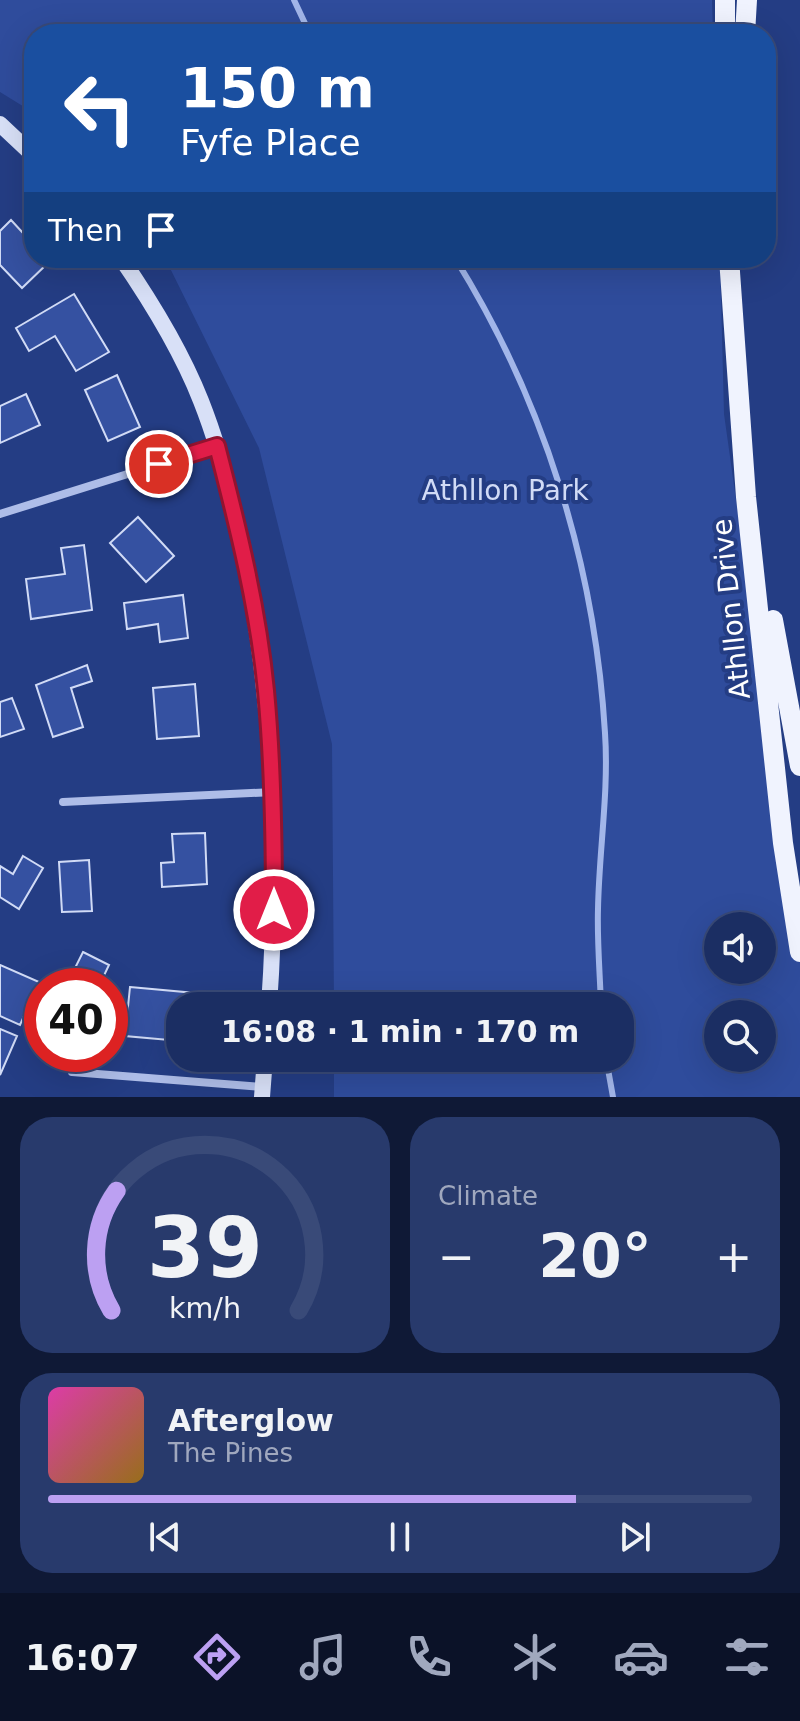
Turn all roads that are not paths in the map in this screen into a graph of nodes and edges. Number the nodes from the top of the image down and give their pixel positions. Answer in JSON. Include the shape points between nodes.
{"nodes":[{"id":1,"x":725,"y":0,"type":"edge"},
{"id":2,"x":747,"y":0,"type":"edge"},
{"id":3,"x":725,"y":24,"type":"edge"},
{"id":4,"x":746,"y":24,"type":"edge"},
{"id":5,"x":0,"y":124,"type":"edge"},
{"id":6,"x":24,"y":147,"type":"edge"},
{"id":7,"x":127,"y":268,"type":"edge"},
{"id":8,"x":730,"y":268,"type":"edge"},
{"id":9,"x":741,"y":268,"type":"edge"},
{"id":10,"x":217,"y":446,"type":"junction"},
{"id":11,"x":0,"y":514,"type":"edge"},
{"id":12,"x":800,"y":766,"type":"edge"},
{"id":13,"x":274,"y":792,"type":"junction"},
{"id":14,"x":63,"y":802,"type":"dead end"},
{"id":15,"x":800,"y":952,"type":"edge"},
{"id":16,"x":270,"y":992,"type":"edge"},
{"id":17,"x":72,"y":1072,"type":"dead end"},
{"id":18,"x":264,"y":1072,"type":"edge"},
{"id":19,"x":263,"y":1094,"type":"edge"}],
"edges":[{"from":1,"to":3,"type":"main road"},
{"from":2,"to":4,"type":"main road"},
{"from":5,"to":6,"type":"street"},
{"from":7,"to":10,"type":"street","via":[[181,356]]},
{"from":8,"to":15,"type":"main road","name":"Athllon Drive","via":[[746,497],[783,843]]},
{"from":9,"to":12,"type":"main road","name":"Athllon Drive","via":[[763,535]]},
{"from":10,"to":11,"type":"street"},
{"from":10,"to":13,"type":"street","via":[[241,537],[259,639]]},
{"from":13,"to":14,"type":"street"},
{"from":13,"to":16,"type":"street"},
{"from":17,"to":19,"type":"street"},
{"from":18,"to":19,"type":"street"}]}
